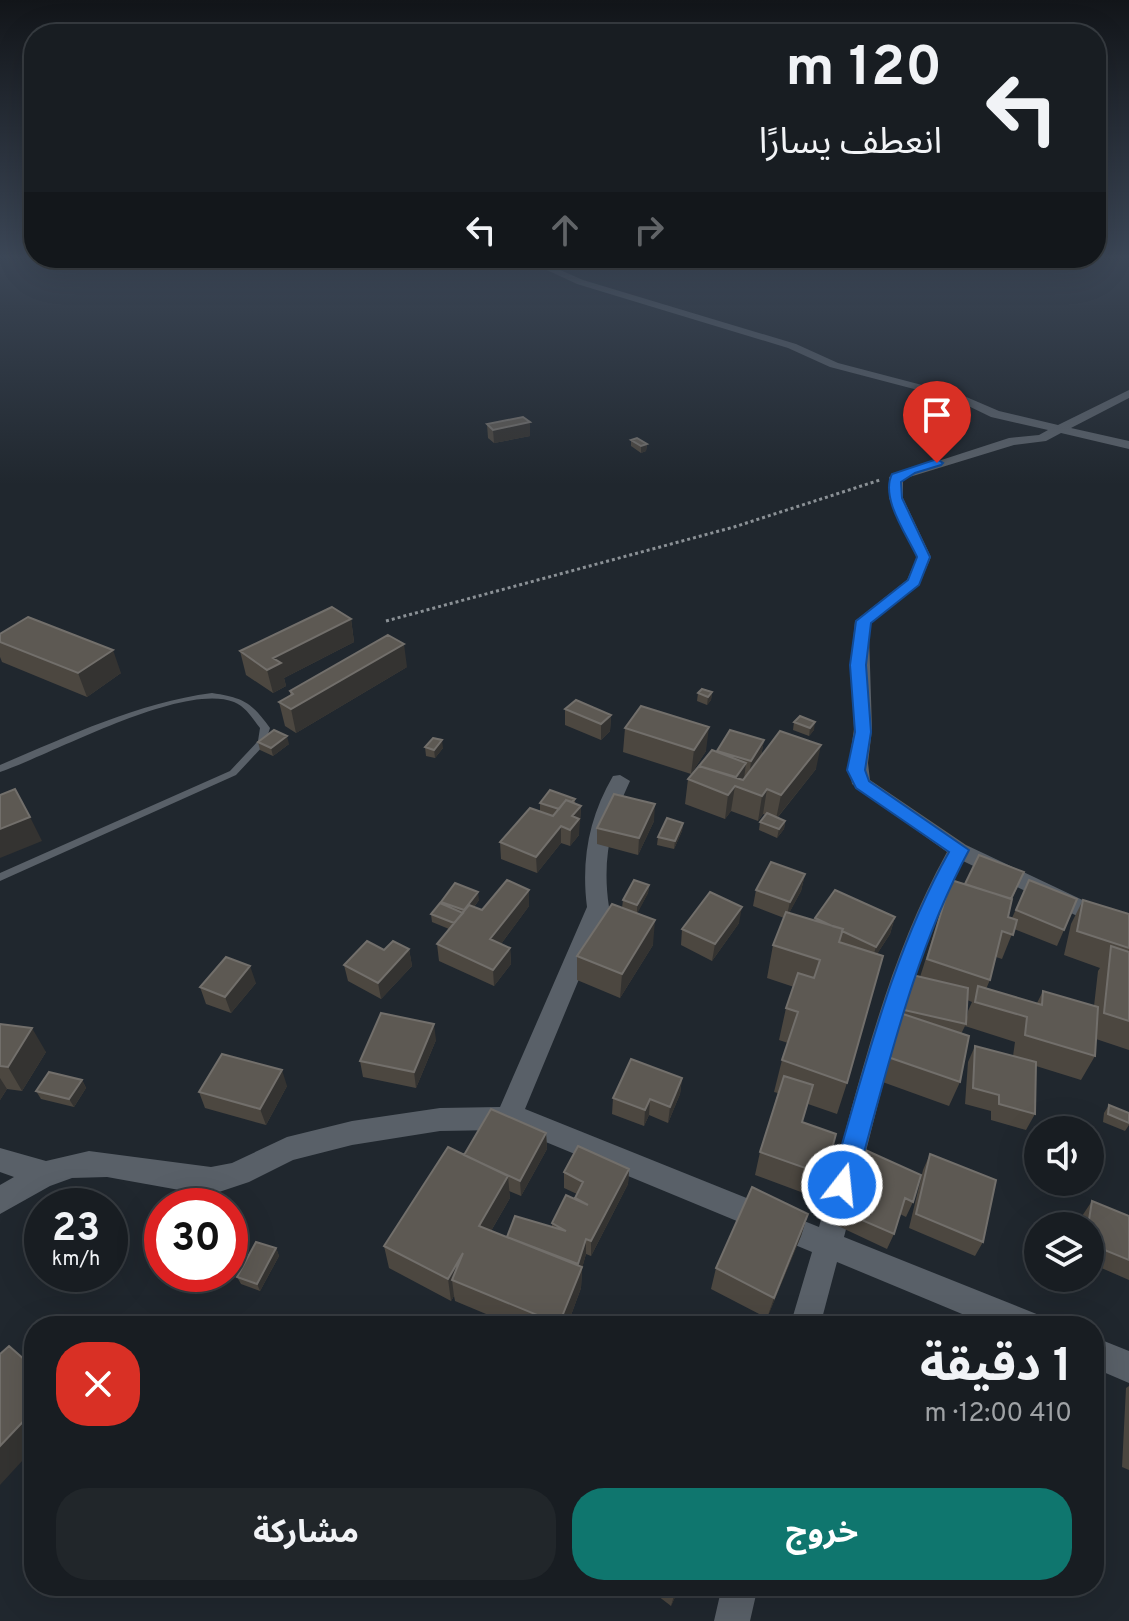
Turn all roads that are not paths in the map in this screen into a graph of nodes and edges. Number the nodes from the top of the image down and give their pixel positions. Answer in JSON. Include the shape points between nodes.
{"nodes":[{"id":1,"x":751,"y":334,"type":"edge"},
{"id":2,"x":1129,"y":393,"type":"edge"},
{"id":3,"x":1059,"y":429,"type":"junction"},
{"id":4,"x":1129,"y":445,"type":"edge"},
{"id":5,"x":0,"y":769,"type":"edge"},
{"id":6,"x":620,"y":781,"type":"dead end"},
{"id":7,"x":959,"y":850,"type":"junction"},
{"id":8,"x":0,"y":877,"type":"edge"},
{"id":9,"x":1129,"y":932,"type":"edge"},
{"id":10,"x":508,"y":1119,"type":"junction"},
{"id":11,"x":0,"y":1160,"type":"edge"},
{"id":12,"x":42,"y":1172,"type":"junction"},
{"id":13,"x":0,"y":1201,"type":"edge"},
{"id":14,"x":825,"y":1244,"type":"junction"},
{"id":15,"x":807,"y":1316,"type":"edge"},
{"id":16,"x":1003,"y":1316,"type":"edge"},
{"id":17,"x":1104,"y":1356,"type":"edge"},
{"id":18,"x":1129,"y":1367,"type":"edge"},
{"id":19,"x":738,"y":1596,"type":"edge"},
{"id":20,"x":732,"y":1621,"type":"edge"}],
"edges":[{"from":1,"to":3,"type":"street","via":[[834,365]]},
{"from":2,"to":3,"type":"street"},
{"from":3,"to":4,"type":"street"},
{"from":3,"to":7,"type":"street","via":[[1033,441],[1013,441],[896,477],[896,498],[924,557],[914,582],[863,621],[858,665],[863,732],[856,770],[862,784]]},
{"from":5,"to":8,"type":"lane","via":[[133,713],[212,697],[233,698],[247,706],[265,728],[262,742],[233,773]]},
{"from":6,"to":10,"type":"street","via":[[597,835],[598,907]]},
{"from":7,"to":9,"type":"street"},
{"from":7,"to":14,"type":"street","via":[[931,901],[900,988]]},
{"from":10,"to":12,"type":"street","via":[[461,1118],[294,1147],[218,1179],[176,1178],[99,1161]]},
{"from":10,"to":14,"type":"street","via":[[525,1121]]},
{"from":11,"to":12,"type":"street"},
{"from":12,"to":13,"type":"street"},
{"from":14,"to":15,"type":"street"},
{"from":14,"to":16,"type":"street"},
{"from":17,"to":18,"type":"street"},
{"from":19,"to":20,"type":"street"}]}
